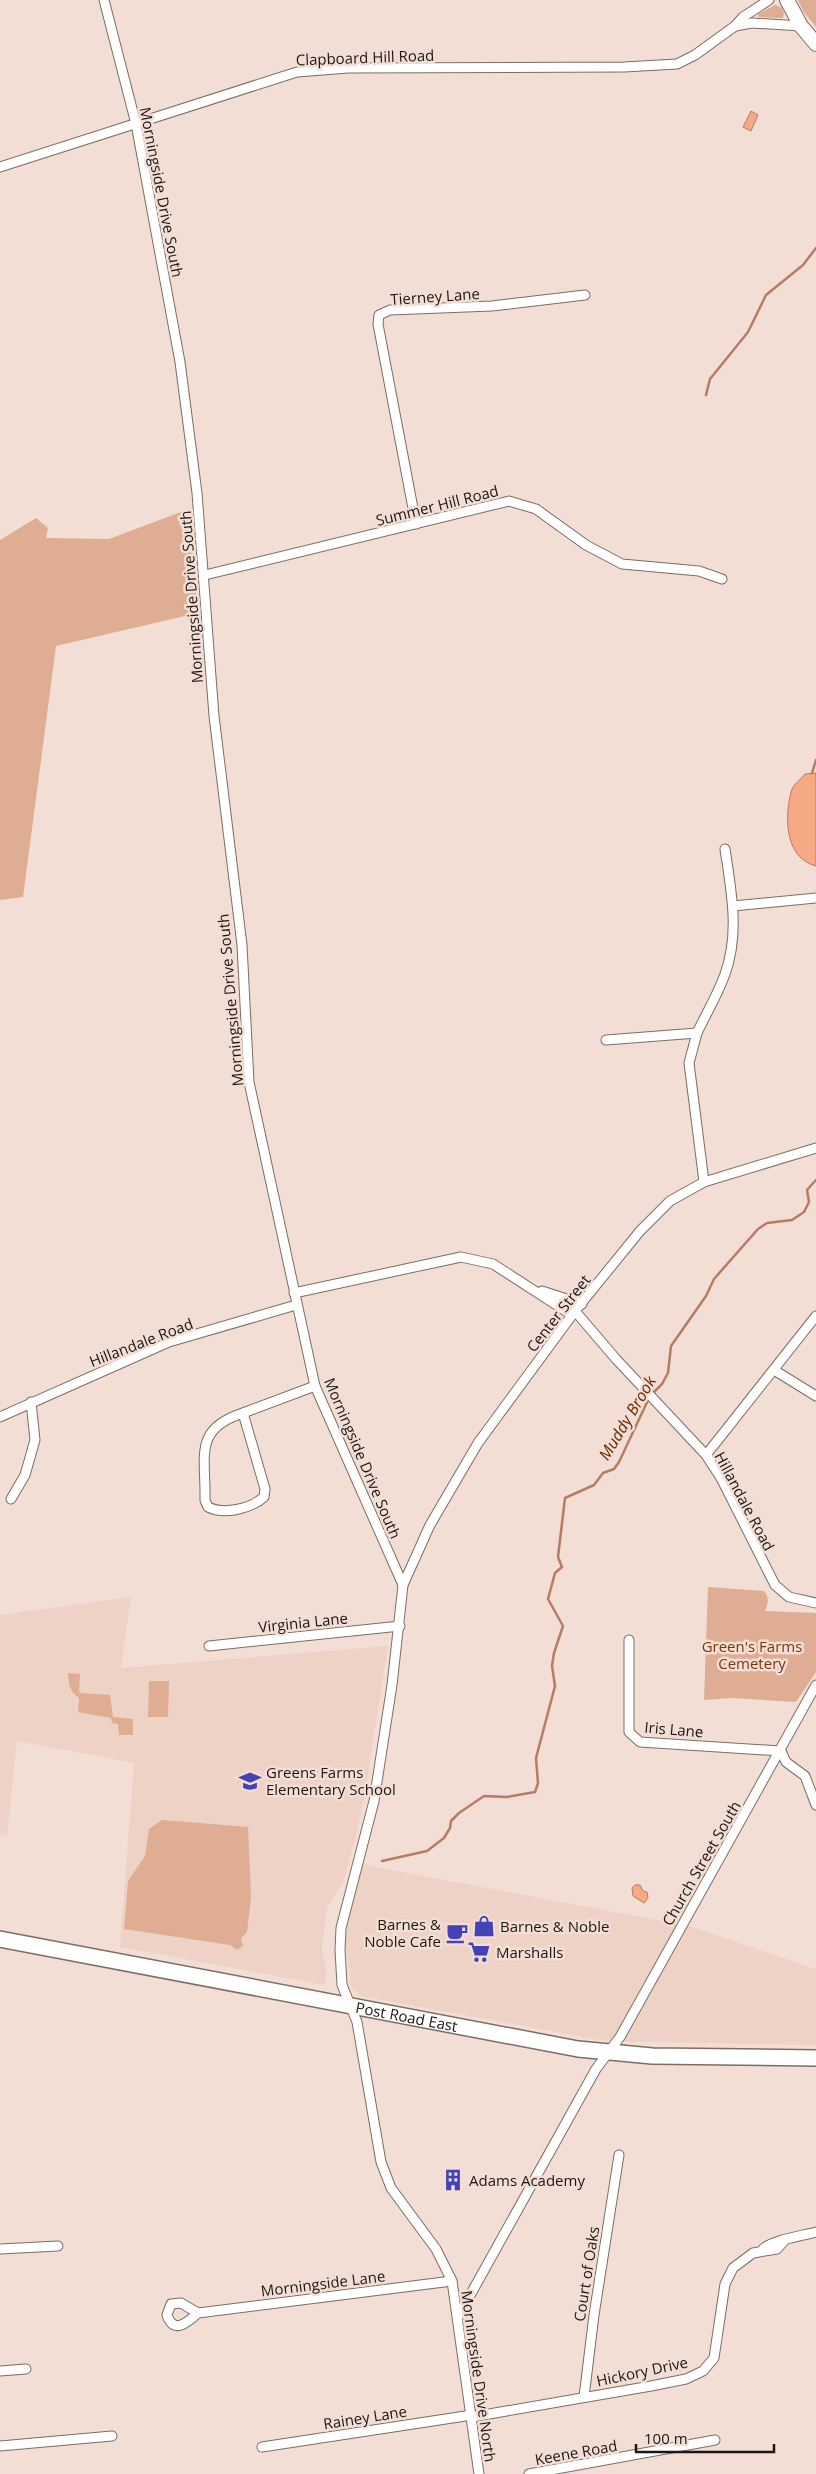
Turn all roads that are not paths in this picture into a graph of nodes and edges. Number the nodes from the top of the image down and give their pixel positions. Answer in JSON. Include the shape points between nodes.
{"nodes":[{"id":1,"x":104,"y":0,"type":"edge"},
{"id":2,"x":769,"y":0,"type":"edge"},
{"id":3,"x":787,"y":0,"type":"edge"},
{"id":4,"x":735,"y":26,"type":"junction"},
{"id":5,"x":801,"y":26,"type":"junction"},
{"id":6,"x":816,"y":44,"type":"edge"},
{"id":7,"x":136,"y":124,"type":"junction"},
{"id":8,"x":0,"y":166,"type":"edge"},
{"id":9,"x":585,"y":296,"type":"dead end"},
{"id":10,"x":416,"y":524,"type":"junction"},
{"id":11,"x":205,"y":575,"type":"junction"},
{"id":12,"x":722,"y":579,"type":"dead end"},
{"id":13,"x":725,"y":849,"type":"dead end"},
{"id":14,"x":816,"y":898,"type":"edge"},
{"id":15,"x":733,"y":906,"type":"junction"},
{"id":16,"x":697,"y":1033,"type":"junction"},
{"id":17,"x":606,"y":1040,"type":"dead end"},
{"id":18,"x":816,"y":1148,"type":"edge"},
{"id":19,"x":704,"y":1182,"type":"junction"},
{"id":20,"x":533,"y":1288,"type":"junction"},
{"id":21,"x":294,"y":1293,"type":"junction"},
{"id":22,"x":582,"y":1304,"type":"junction"},
{"id":23,"x":296,"y":1305,"type":"junction"},
{"id":24,"x":573,"y":1313,"type":"junction"},
{"id":25,"x":816,"y":1316,"type":"edge"},
{"id":26,"x":774,"y":1370,"type":"junction"},
{"id":27,"x":315,"y":1386,"type":"junction"},
{"id":28,"x":816,"y":1396,"type":"edge"},
{"id":29,"x":31,"y":1402,"type":"junction"},
{"id":30,"x":244,"y":1414,"type":"junction"},
{"id":31,"x":0,"y":1417,"type":"edge"},
{"id":32,"x":706,"y":1455,"type":"junction"},
{"id":33,"x":11,"y":1500,"type":"dead end"},
{"id":34,"x":403,"y":1585,"type":"junction"},
{"id":35,"x":816,"y":1603,"type":"edge"},
{"id":36,"x":400,"y":1626,"type":"junction"},
{"id":37,"x":629,"y":1640,"type":"dead end"},
{"id":38,"x":209,"y":1646,"type":"dead end"},
{"id":39,"x":816,"y":1685,"type":"edge"},
{"id":40,"x":813,"y":1696,"type":"edge"},
{"id":41,"x":781,"y":1750,"type":"junction"},
{"id":42,"x":816,"y":1805,"type":"edge"},
{"id":43,"x":0,"y":1939,"type":"edge"},
{"id":44,"x":349,"y":2005,"type":"junction"},
{"id":45,"x":607,"y":2053,"type":"junction"},
{"id":46,"x":816,"y":2058,"type":"edge"},
{"id":47,"x":619,"y":2155,"type":"dead end"},
{"id":48,"x":816,"y":2232,"type":"edge"},
{"id":49,"x":58,"y":2246,"type":"dead end"},
{"id":50,"x":0,"y":2249,"type":"edge"},
{"id":51,"x":452,"y":2281,"type":"junction"},
{"id":52,"x":198,"y":2313,"type":"dead end"},
{"id":53,"x":458,"y":2317,"type":"junction"},
{"id":54,"x":26,"y":2369,"type":"dead end"},
{"id":55,"x":0,"y":2371,"type":"edge"},
{"id":56,"x":584,"y":2397,"type":"junction"},
{"id":57,"x":472,"y":2416,"type":"junction"},
{"id":58,"x":112,"y":2436,"type":"dead end"},
{"id":59,"x":715,"y":2440,"type":"dead end"},
{"id":60,"x":0,"y":2446,"type":"edge"},
{"id":61,"x":262,"y":2447,"type":"dead end"},
{"id":62,"x":479,"y":2474,"type":"edge"},
{"id":63,"x":529,"y":2474,"type":"edge"}],
"edges":[{"from":1,"to":7,"type":"street","name":"Morningside Drive South"},
{"from":2,"to":4,"type":"street","name":"Clapboard Hill Road","via":[[742,17]]},
{"from":3,"to":5,"type":"street"},
{"from":4,"to":5,"type":"street","name":"Clapboard Hill Road","via":[[752,23]]},
{"from":4,"to":7,"type":"street","name":"Clapboard Hill Road","via":[[677,64],[312,70],[279,76]]},
{"from":5,"to":6,"type":"street"},
{"from":7,"to":8,"type":"street","name":"Clapboard Hill Road"},
{"from":7,"to":11,"type":"street","name":"Morningside Drive South","via":[[180,362]]},
{"from":9,"to":10,"type":"street","name":"Tierney Lane","via":[[492,306],[390,310],[379,315],[378,324]]},
{"from":10,"to":11,"type":"street","name":"Summer Hill Road"},
{"from":10,"to":12,"type":"street","name":"Summer Hill Road","via":[[508,501],[536,509],[586,544],[622,564],[699,571]]},
{"from":11,"to":21,"type":"street","name":"Morningside Drive South","via":[[214,716],[242,945],[249,1082]]},
{"from":13,"to":15,"type":"street"},
{"from":14,"to":15,"type":"street"},
{"from":15,"to":16,"type":"street","via":[[734,942],[725,974]]},
{"from":16,"to":17,"type":"street"},
{"from":16,"to":19,"type":"street","via":[[689,1063]]},
{"from":18,"to":19,"type":"street","name":"Center Street"},
{"from":19,"to":22,"type":"street","name":"Center Street","via":[[670,1202],[640,1231]]},
{"from":20,"to":21,"type":"street","name":"Hillandale Road","via":[[493,1264],[461,1257]]},
{"from":20,"to":22,"type":"street","name":"Hillandale Road"},
{"from":20,"to":24,"type":"street","name":"Hillandale Road"},
{"from":21,"to":23,"type":"street","name":"Morningside Drive South"},
{"from":22,"to":24,"type":"street","name":"Center Street"},
{"from":23,"to":27,"type":"street","name":"Morningside Drive South"},
{"from":23,"to":29,"type":"street","name":"Hillandale Road","via":[[169,1342]]},
{"from":24,"to":32,"type":"street","name":"Hillandale Road"},
{"from":24,"to":34,"type":"street","name":"Center Street","via":[[478,1443],[430,1525]]},
{"from":25,"to":26,"type":"street"},
{"from":26,"to":28,"type":"street"},
{"from":26,"to":32,"type":"street"},
{"from":27,"to":30,"type":"street"},
{"from":27,"to":34,"type":"street","name":"Morningside Drive South"},
{"from":29,"to":31,"type":"street","name":"Hillandale Road"},
{"from":29,"to":33,"type":"street","via":[[35,1440],[25,1475]]},
{"from":30,"to":30,"type":"street","via":[[216,1425],[206,1442],[206,1500],[208,1507],[216,1511],[246,1507],[264,1497],[265,1488]]},
{"from":32,"to":35,"type":"street","name":"Hillandale Road","via":[[775,1585],[789,1597]]},
{"from":34,"to":36,"type":"street","name":"Morningside Drive South"},
{"from":36,"to":38,"type":"street","name":"Virginia Lane"},
{"from":36,"to":44,"type":"street","name":"Morningside Drive South","via":[[374,1801],[341,1928],[341,1973]]},
{"from":37,"to":41,"type":"street","name":"Iris Lane","via":[[629,1732],[633,1738],[640,1742]]},
{"from":39,"to":40,"type":"street","name":"Church Street South"},
{"from":40,"to":41,"type":"street","name":"Church Street South"},
{"from":41,"to":42,"type":"street","via":[[786,1762],[806,1776]]},
{"from":41,"to":45,"type":"street","name":"Church Street South","via":[[620,2037]]},
{"from":43,"to":44,"type":"main road","name":"Post Road East"},
{"from":44,"to":45,"type":"main road","name":"Post Road East"},
{"from":44,"to":51,"type":"street","name":"Morningside Drive North","via":[[357,2022],[381,2162],[391,2188],[436,2250]]},
{"from":45,"to":46,"type":"main road","name":"Post Road East"},
{"from":45,"to":53,"type":"street","name":"Church Street South"},
{"from":47,"to":56,"type":"street","name":"Court of Oaks"},
{"from":48,"to":56,"type":"street","name":"Hickory Drive","via":[[770,2243],[732,2268],[725,2284],[714,2358],[703,2371],[686,2379]]},
{"from":49,"to":50,"type":"street"},
{"from":51,"to":52,"type":"street","name":"Morningside Lane"},
{"from":51,"to":53,"type":"street","name":"Morningside Drive North"},
{"from":53,"to":57,"type":"street","name":"Morningside Drive North"},
{"from":54,"to":55,"type":"street"},
{"from":56,"to":57,"type":"street","name":"Hickory Drive"},
{"from":57,"to":61,"type":"street","name":"Rainey Lane"},
{"from":57,"to":62,"type":"street","name":"Morningside Drive North"},
{"from":58,"to":60,"type":"street"},
{"from":59,"to":63,"type":"street","name":"Keene Road"}]}
